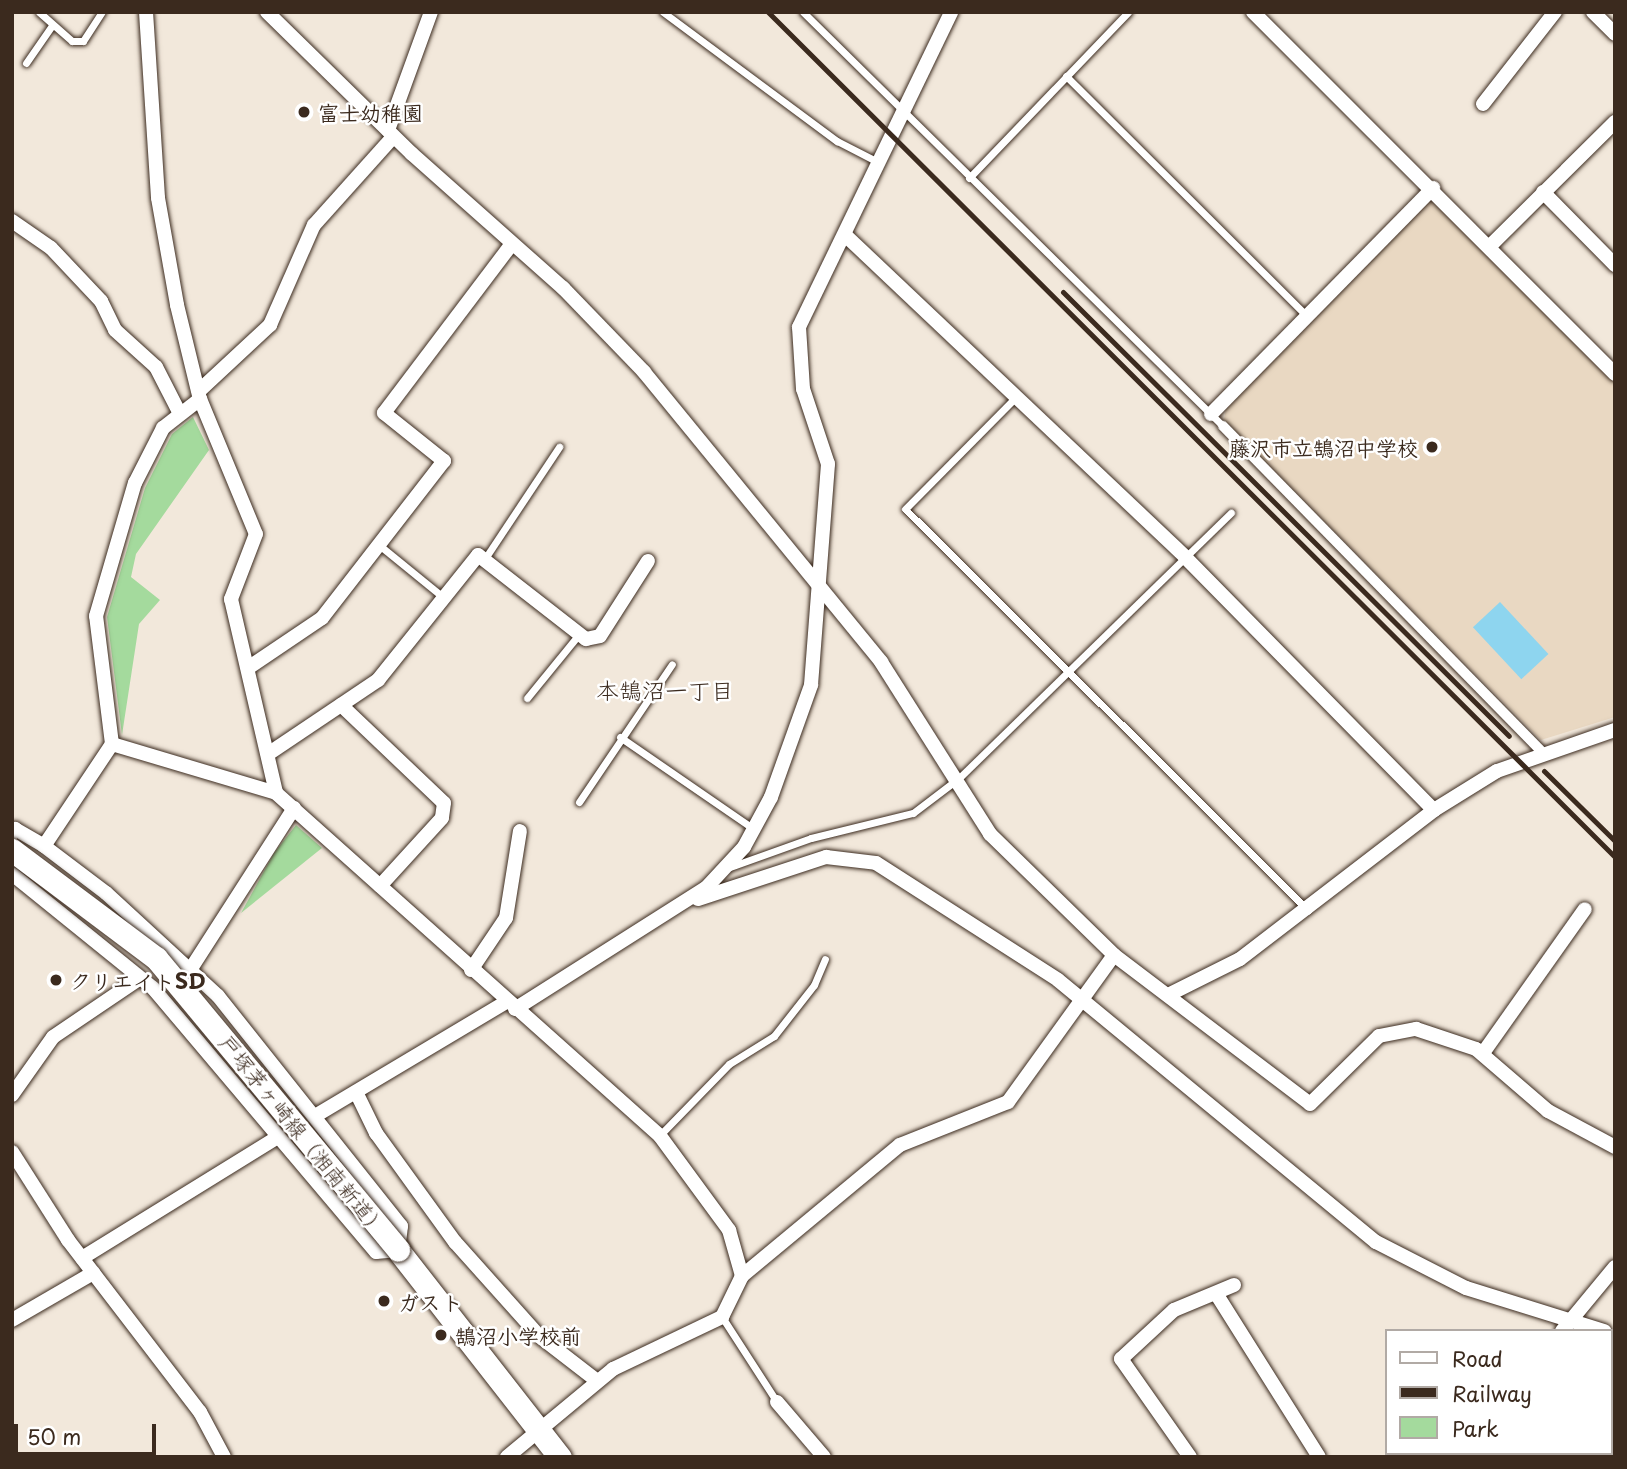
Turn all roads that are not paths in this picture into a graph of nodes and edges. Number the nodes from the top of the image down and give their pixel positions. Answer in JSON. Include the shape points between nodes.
{"nodes":[{"id":1,"x":39,"y":12,"type":"edge"},
{"id":2,"x":102,"y":12,"type":"edge"},
{"id":3,"x":146,"y":12,"type":"edge"},
{"id":4,"x":267,"y":12,"type":"edge"},
{"id":5,"x":431,"y":12,"type":"edge"},
{"id":6,"x":663,"y":12,"type":"edge"},
{"id":7,"x":803,"y":12,"type":"edge"},
{"id":8,"x":951,"y":12,"type":"edge"},
{"id":9,"x":1128,"y":12,"type":"edge"},
{"id":10,"x":1253,"y":12,"type":"edge"},
{"id":11,"x":1555,"y":12,"type":"edge"},
{"id":12,"x":1593,"y":12,"type":"edge"},
{"id":13,"x":51,"y":27,"type":"junction"},
{"id":14,"x":1615,"y":34,"type":"edge"},
{"id":15,"x":26,"y":63,"type":"dead end"},
{"id":16,"x":1066,"y":76,"type":"junction"},
{"id":17,"x":1483,"y":104,"type":"dead end"},
{"id":18,"x":901,"y":111,"type":"junction"},
{"id":19,"x":1615,"y":122,"type":"edge"},
{"id":20,"x":391,"y":134,"type":"junction"},
{"id":21,"x":876,"y":161,"type":"junction"},
{"id":22,"x":969,"y":178,"type":"junction"},
{"id":23,"x":1433,"y":188,"type":"junction"},
{"id":24,"x":1543,"y":192,"type":"junction"},
{"id":25,"x":12,"y":221,"type":"edge"},
{"id":26,"x":845,"y":235,"type":"junction"},
{"id":27,"x":512,"y":244,"type":"junction"},
{"id":28,"x":1491,"y":245,"type":"junction"},
{"id":29,"x":1615,"y":265,"type":"edge"},
{"id":30,"x":1308,"y":317,"type":"junction"},
{"id":31,"x":1615,"y":374,"type":"edge"},
{"id":32,"x":200,"y":395,"type":"junction"},
{"id":33,"x":1013,"y":400,"type":"junction"},
{"id":34,"x":179,"y":412,"type":"junction"},
{"id":35,"x":1211,"y":414,"type":"junction"},
{"id":36,"x":1223,"y":426,"type":"joint"},
{"id":37,"x":559,"y":447,"type":"dead end"},
{"id":38,"x":1231,"y":513,"type":"dead end"},
{"id":39,"x":379,"y":545,"type":"junction"},
{"id":40,"x":1185,"y":558,"type":"junction"},
{"id":41,"x":484,"y":560,"type":"junction"},
{"id":42,"x":648,"y":561,"type":"dead end"},
{"id":43,"x":817,"y":581,"type":"junction"},
{"id":44,"x":443,"y":597,"type":"junction"},
{"id":45,"x":580,"y":633,"type":"junction"},
{"id":46,"x":672,"y":664,"type":"dead end"},
{"id":47,"x":248,"y":668,"type":"junction"},
{"id":48,"x":1068,"y":671,"type":"junction"},
{"id":49,"x":527,"y":698,"type":"dead end"},
{"id":50,"x":341,"y":705,"type":"junction"},
{"id":51,"x":1615,"y":730,"type":"edge"},
{"id":52,"x":621,"y":737,"type":"junction"},
{"id":53,"x":112,"y":744,"type":"junction"},
{"id":54,"x":1541,"y":751,"type":"junction"},
{"id":55,"x":268,"y":754,"type":"junction"},
{"id":56,"x":959,"y":778,"type":"junction"},
{"id":57,"x":276,"y":793,"type":"junction"},
{"id":58,"x":579,"y":802,"type":"dead end"},
{"id":59,"x":294,"y":808,"type":"junction"},
{"id":60,"x":1434,"y":810,"type":"junction"},
{"id":61,"x":755,"y":829,"type":"junction"},
{"id":62,"x":520,"y":831,"type":"dead end"},
{"id":63,"x":12,"y":834,"type":"edge"},
{"id":64,"x":44,"y":846,"type":"junction"},
{"id":65,"x":12,"y":850,"type":"edge"},
{"id":66,"x":726,"y":869,"type":"junction"},
{"id":67,"x":12,"y":874,"type":"edge"},
{"id":68,"x":380,"y":886,"type":"junction"},
{"id":69,"x":687,"y":902,"type":"junction"},
{"id":70,"x":1586,"y":909,"type":"dead end"},
{"id":71,"x":1308,"y":910,"type":"junction"},
{"id":72,"x":1114,"y":955,"type":"junction"},
{"id":73,"x":825,"y":959,"type":"dead end"},
{"id":74,"x":192,"y":967,"type":"junction"},
{"id":75,"x":471,"y":970,"type":"junction"},
{"id":76,"x":140,"y":978,"type":"junction"},
{"id":77,"x":1168,"y":995,"type":"junction"},
{"id":78,"x":1079,"y":1000,"type":"junction"},
{"id":79,"x":510,"y":1005,"type":"junction"},
{"id":80,"x":1483,"y":1053,"type":"junction"},
{"id":81,"x":356,"y":1092,"type":"junction"},
{"id":82,"x":12,"y":1096,"type":"edge"},
{"id":83,"x":315,"y":1116,"type":"junction"},
{"id":84,"x":660,"y":1136,"type":"junction"},
{"id":85,"x":278,"y":1137,"type":"junction"},
{"id":86,"x":1615,"y":1147,"type":"edge"},
{"id":87,"x":12,"y":1152,"type":"edge"},
{"id":88,"x":398,"y":1250,"type":"junction"},
{"id":89,"x":82,"y":1258,"type":"junction"},
{"id":90,"x":1615,"y":1267,"type":"edge"},
{"id":91,"x":93,"y":1273,"type":"junction"},
{"id":92,"x":742,"y":1276,"type":"junction"},
{"id":93,"x":1234,"y":1285,"type":"dead end"},
{"id":94,"x":1217,"y":1295,"type":"junction"},
{"id":95,"x":722,"y":1317,"type":"junction"},
{"id":96,"x":12,"y":1320,"type":"edge"},
{"id":97,"x":1566,"y":1326,"type":"edge"},
{"id":98,"x":1589,"y":1329,"type":"edge"},
{"id":99,"x":596,"y":1380,"type":"junction"},
{"id":100,"x":777,"y":1402,"type":"joint"},
{"id":101,"x":537,"y":1428,"type":"junction"},
{"id":102,"x":224,"y":1457,"type":"edge"},
{"id":103,"x":507,"y":1457,"type":"edge"},
{"id":104,"x":560,"y":1457,"type":"edge"},
{"id":105,"x":824,"y":1457,"type":"edge"},
{"id":106,"x":1190,"y":1457,"type":"edge"},
{"id":107,"x":1319,"y":1457,"type":"edge"}],
"edges":[{"from":1,"to":13,"type":"lane"},
{"from":2,"to":13,"type":"lane","via":[[83,41]]},
{"from":3,"to":32,"type":"street","via":[[158,198]]},
{"from":4,"to":20,"type":"street"},
{"from":5,"to":20,"type":"street"},
{"from":6,"to":21,"type":"lane","via":[[837,141]]},
{"from":7,"to":18,"type":"lane"},
{"from":8,"to":18,"type":"street"},
{"from":9,"to":16,"type":"lane"},
{"from":10,"to":23,"type":"street"},
{"from":11,"to":17,"type":"street"},
{"from":12,"to":14,"type":"street"},
{"from":13,"to":15,"type":"lane"},
{"from":16,"to":22,"type":"lane"},
{"from":16,"to":30,"type":"lane"},
{"from":18,"to":21,"type":"street"},
{"from":18,"to":22,"type":"lane"},
{"from":19,"to":24,"type":"street"},
{"from":20,"to":27,"type":"street"},
{"from":20,"to":32,"type":"street","via":[[314,225],[270,325]]},
{"from":21,"to":26,"type":"street"},
{"from":22,"to":35,"type":"lane"},
{"from":23,"to":28,"type":"street"},
{"from":23,"to":30,"type":"street"},
{"from":24,"to":28,"type":"street"},
{"from":24,"to":29,"type":"street"},
{"from":25,"to":34,"type":"street","via":[[51,248],[102,301],[115,330],[156,367]]},
{"from":26,"to":33,"type":"street"},
{"from":26,"to":43,"type":"street","via":[[803,310],[796,340],[803,389],[828,464]]},
{"from":27,"to":39,"type":"street","via":[[384,413],[444,461]]},
{"from":27,"to":43,"type":"street","via":[[644,372]]},
{"from":28,"to":31,"type":"street"},
{"from":30,"to":35,"type":"street"},
{"from":32,"to":34,"type":"street"},
{"from":32,"to":47,"type":"street","via":[[256,534],[231,599]]},
{"from":33,"to":40,"type":"street"},
{"from":33,"to":48,"type":"lane","via":[[905,509]]},
{"from":34,"to":53,"type":"street","via":[[135,483],[96,616]]},
{"from":35,"to":36,"type":"lane"},
{"from":36,"to":54,"type":"street"},
{"from":37,"to":41,"type":"lane"},
{"from":38,"to":40,"type":"lane"},
{"from":39,"to":44,"type":"lane"},
{"from":39,"to":47,"type":"street","via":[[322,618]]},
{"from":40,"to":48,"type":"lane"},
{"from":40,"to":60,"type":"street"},
{"from":41,"to":44,"type":"street","via":[[478,555]]},
{"from":41,"to":45,"type":"street"},
{"from":42,"to":45,"type":"street","via":[[600,636],[586,639]]},
{"from":43,"to":56,"type":"street"},
{"from":43,"to":61,"type":"street","via":[[811,685]]},
{"from":44,"to":50,"type":"street","via":[[378,680]]},
{"from":45,"to":49,"type":"lane"},
{"from":46,"to":52,"type":"lane"},
{"from":47,"to":55,"type":"street"},
{"from":48,"to":56,"type":"lane"},
{"from":48,"to":71,"type":"lane"},
{"from":50,"to":55,"type":"street"},
{"from":50,"to":68,"type":"street","via":[[444,803],[442,818]]},
{"from":51,"to":54,"type":"street"},
{"from":52,"to":58,"type":"lane"},
{"from":52,"to":61,"type":"lane"},
{"from":53,"to":57,"type":"street"},
{"from":53,"to":64,"type":"street"},
{"from":54,"to":60,"type":"street"},
{"from":55,"to":57,"type":"street"},
{"from":56,"to":66,"type":"lane","via":[[896,821],[836,831]]},
{"from":56,"to":72,"type":"street","via":[[1014,864]]},
{"from":57,"to":59,"type":"street"},
{"from":59,"to":68,"type":"street"},
{"from":59,"to":74,"type":"street"},
{"from":60,"to":71,"type":"street"},
{"from":61,"to":66,"type":"street"},
{"from":62,"to":75,"type":"street","via":[[506,918]]},
{"from":63,"to":64,"type":"street","via":[[15,829]]},
{"from":64,"to":74,"type":"street"},
{"from":65,"to":88,"type":"main road","name":"戸塚茅ヶ崎線（湘南新道）","bridge":true,"via":[[156,958]]},
{"from":66,"to":69,"type":"street"},
{"from":67,"to":76,"type":"street"},
{"from":68,"to":75,"type":"street"},
{"from":69,"to":78,"type":"street","via":[[827,857],[862,859],[1012,948]]},
{"from":69,"to":79,"type":"street"},
{"from":70,"to":80,"type":"street"},
{"from":71,"to":77,"type":"street","via":[[1240,959]]},
{"from":72,"to":77,"type":"street"},
{"from":72,"to":78,"type":"street"},
{"from":73,"to":84,"type":"lane","via":[[814,985],[774,1036],[729,1064]]},
{"from":74,"to":83,"type":"street"},
{"from":75,"to":79,"type":"street"},
{"from":76,"to":82,"type":"street","via":[[53,1037]]},
{"from":76,"to":85,"type":"street","via":[[204,1044]]},
{"from":77,"to":80,"type":"street","via":[[1310,1104],[1391,1030],[1416,1030]]},
{"from":78,"to":92,"type":"street","via":[[1008,1102],[900,1145]]},
{"from":78,"to":97,"type":"street","via":[[1376,1242],[1466,1288]]},
{"from":79,"to":81,"type":"street"},
{"from":79,"to":84,"type":"street"},
{"from":80,"to":86,"type":"street","via":[[1548,1111]]},
{"from":81,"to":83,"type":"street"},
{"from":81,"to":99,"type":"street","via":[[376,1133],[455,1242],[539,1336]]},
{"from":83,"to":88,"type":"street","via":[[401,1226]]},
{"from":84,"to":92,"type":"street","via":[[729,1230]]},
{"from":85,"to":88,"type":"street","via":[[376,1252]]},
{"from":85,"to":89,"type":"street"},
{"from":87,"to":89,"type":"street"},
{"from":88,"to":101,"type":"main road","name":"戸塚茅ヶ崎線（湘南新道）"},
{"from":89,"to":91,"type":"street"},
{"from":90,"to":97,"type":"street"},
{"from":91,"to":96,"type":"street"},
{"from":91,"to":102,"type":"street","via":[[200,1412]]},
{"from":92,"to":95,"type":"street"},
{"from":93,"to":94,"type":"street"},
{"from":94,"to":106,"type":"street","via":[[1174,1310],[1121,1359]]},
{"from":94,"to":107,"type":"street"},
{"from":95,"to":99,"type":"street","via":[[647,1349]]},
{"from":95,"to":100,"type":"lane"},
{"from":97,"to":98,"type":"street"},
{"from":99,"to":101,"type":"street"},
{"from":100,"to":105,"type":"street"},
{"from":101,"to":103,"type":"street"},
{"from":101,"to":104,"type":"main road","name":"戸塚茅ヶ崎線（湘南新道）"}]}
